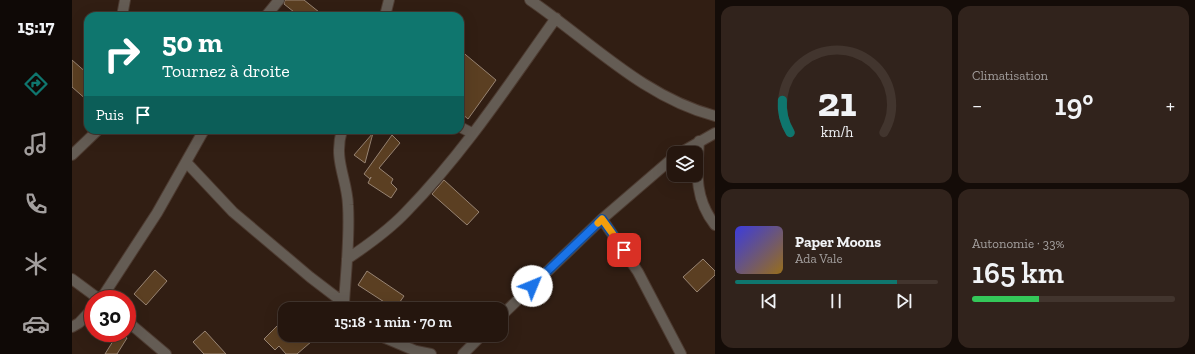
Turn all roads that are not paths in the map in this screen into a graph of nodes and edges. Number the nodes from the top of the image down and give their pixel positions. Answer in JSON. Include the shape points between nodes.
{"nodes":[{"id":1,"x":125,"y":0,"type":"edge"},
{"id":2,"x":279,"y":0,"type":"edge"},
{"id":3,"x":389,"y":0,"type":"edge"},
{"id":4,"x":530,"y":0,"type":"edge"},
{"id":5,"x":123,"y":12,"type":"edge"},
{"id":6,"x":269,"y":12,"type":"edge"},
{"id":7,"x":385,"y":12,"type":"edge"},
{"id":8,"x":556,"y":18,"type":"junction"},
{"id":9,"x":715,"y":116,"type":"edge"},
{"id":10,"x":464,"y":129,"type":"edge"},
{"id":11,"x":472,"y":133,"type":"junction"},
{"id":12,"x":715,"y":133,"type":"edge"},
{"id":13,"x":94,"y":134,"type":"edge"},
{"id":14,"x":202,"y":134,"type":"edge"},
{"id":15,"x":342,"y":134,"type":"edge"},
{"id":16,"x":699,"y":141,"type":"junction"},
{"id":17,"x":691,"y":146,"type":"edge"},
{"id":18,"x":72,"y":156,"type":"edge"},
{"id":19,"x":186,"y":162,"type":"junction"},
{"id":20,"x":667,"y":163,"type":"edge"},
{"id":21,"x":602,"y":219,"type":"junction"},
{"id":22,"x":715,"y":225,"type":"edge"},
{"id":23,"x":347,"y":259,"type":"junction"},
{"id":24,"x":72,"y":279,"type":"edge"},
{"id":25,"x":87,"y":290,"type":"edge"},
{"id":26,"x":106,"y":290,"type":"edge"},
{"id":27,"x":340,"y":302,"type":"edge"},
{"id":28,"x":345,"y":302,"type":"edge"},
{"id":29,"x":508,"y":309,"type":"edge"},
{"id":30,"x":84,"y":318,"type":"edge"},
{"id":31,"x":72,"y":327,"type":"edge"},
{"id":32,"x":136,"y":329,"type":"edge"},
{"id":33,"x":395,"y":342,"type":"edge"},
{"id":34,"x":475,"y":342,"type":"edge"},
{"id":35,"x":166,"y":354,"type":"edge"},
{"id":36,"x":431,"y":354,"type":"edge"},
{"id":37,"x":463,"y":354,"type":"edge"},
{"id":38,"x":681,"y":354,"type":"edge"}],
"edges":[{"from":1,"to":5,"type":"street"},
{"from":2,"to":6,"type":"street"},
{"from":3,"to":7,"type":"street"},
{"from":4,"to":8,"type":"street"},
{"from":8,"to":9,"type":"street","via":[[634,78],[673,100]]},
{"from":8,"to":11,"type":"street"},
{"from":10,"to":11,"type":"street"},
{"from":11,"to":23,"type":"street","via":[[406,213],[375,240]]},
{"from":12,"to":16,"type":"street"},
{"from":13,"to":18,"type":"street"},
{"from":14,"to":19,"type":"street"},
{"from":15,"to":23,"type":"street","via":[[339,154],[348,202],[350,234]]},
{"from":16,"to":17,"type":"street"},
{"from":16,"to":22,"type":"street","via":[[697,181],[708,216]]},
{"from":19,"to":26,"type":"street","via":[[157,213]]},
{"from":19,"to":27,"type":"street","via":[[233,212]]},
{"from":20,"to":21,"type":"street"},
{"from":21,"to":29,"type":"street"},
{"from":21,"to":38,"type":"street","via":[[638,272]]},
{"from":23,"to":28,"type":"street"},
{"from":24,"to":25,"type":"street"},
{"from":30,"to":31,"type":"street"},
{"from":32,"to":35,"type":"street"},
{"from":33,"to":36,"type":"street"},
{"from":34,"to":37,"type":"street"}]}
